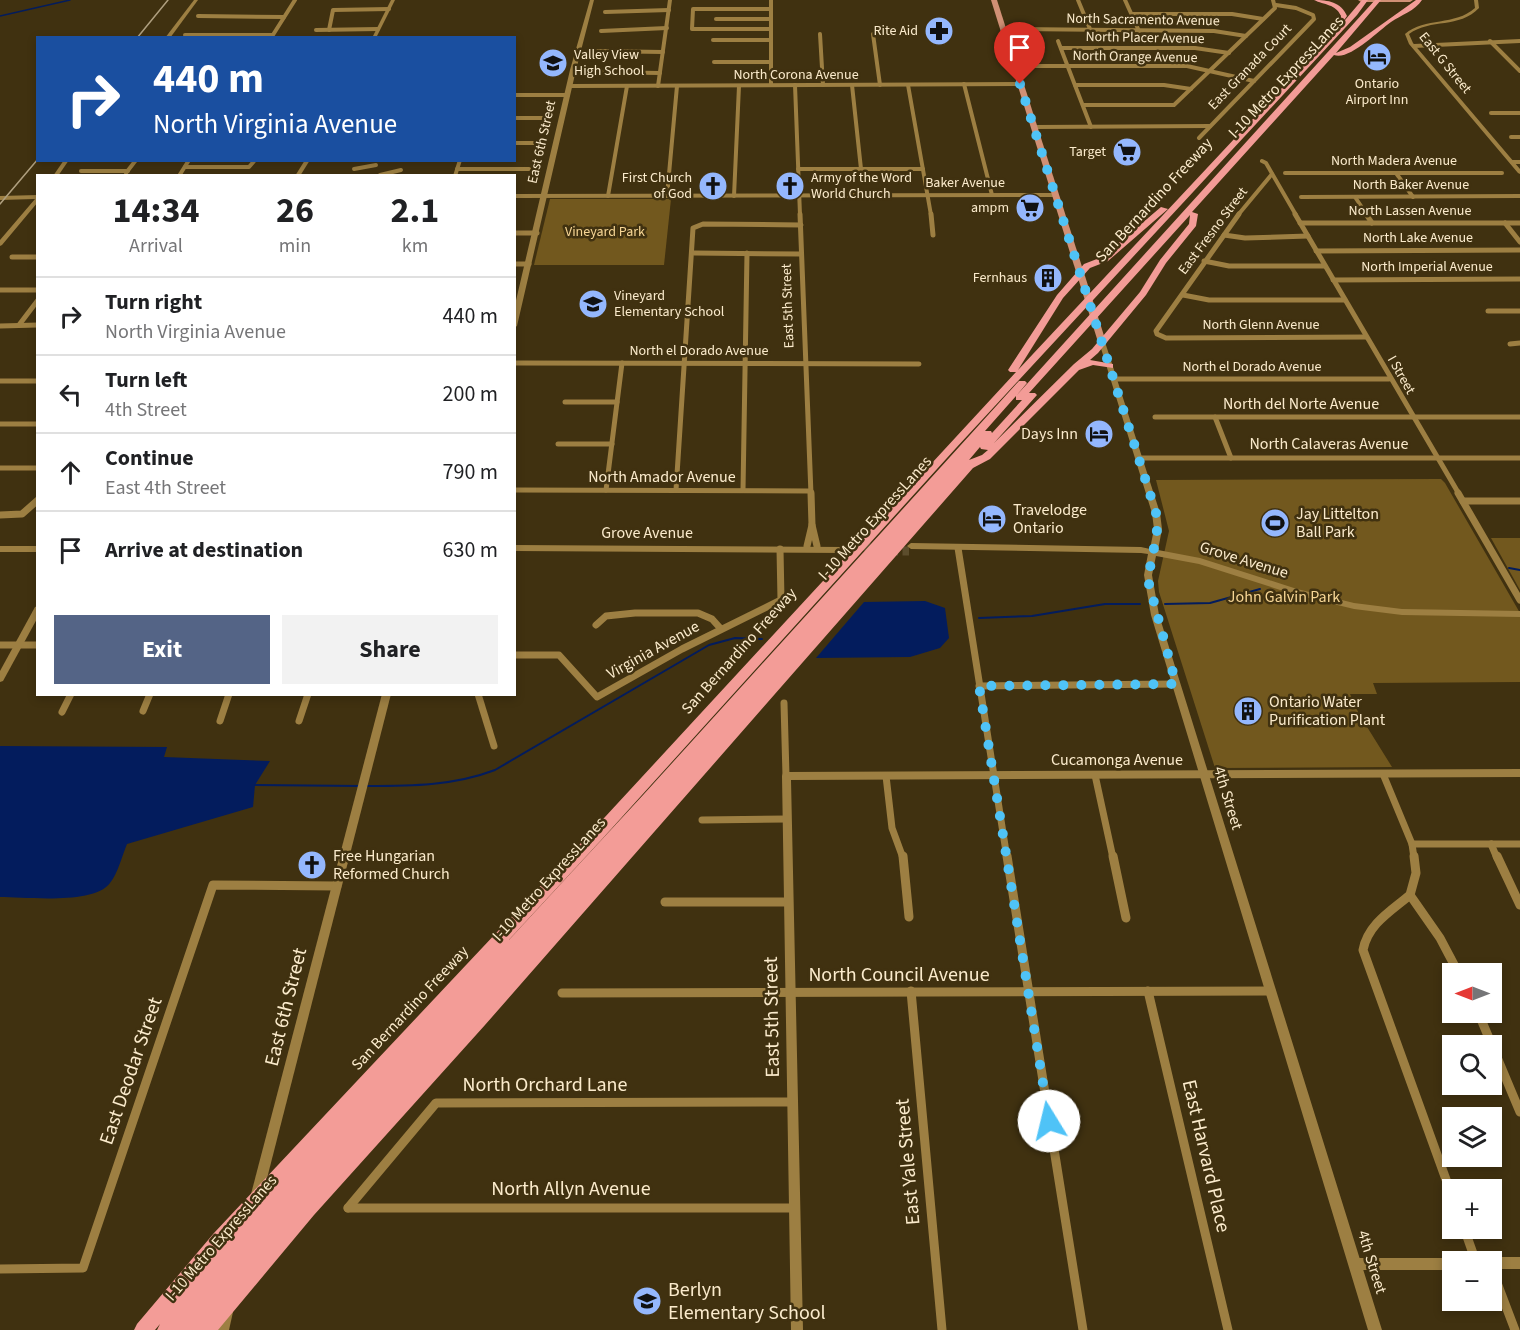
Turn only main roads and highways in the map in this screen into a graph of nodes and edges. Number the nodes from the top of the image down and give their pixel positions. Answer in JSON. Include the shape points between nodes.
{"nodes":[{"id":1,"x":592,"y":0,"type":"edge"},
{"id":2,"x":994,"y":0,"type":"edge"},
{"id":3,"x":1317,"y":0,"type":"edge"},
{"id":4,"x":1365,"y":0,"type":"edge"},
{"id":5,"x":1378,"y":0,"type":"edge"},
{"id":6,"x":1383,"y":0,"type":"edge"},
{"id":7,"x":1395,"y":0,"type":"edge"},
{"id":8,"x":1410,"y":0,"type":"edge"},
{"id":9,"x":1419,"y":0,"type":"edge"},
{"id":10,"x":1322,"y":49,"type":"junction"},
{"id":11,"x":1337,"y":56,"type":"junction"},
{"id":12,"x":1182,"y":199,"type":"junction"},
{"id":13,"x":1194,"y":214,"type":"junction"},
{"id":14,"x":1080,"y":274,"type":"junction"},
{"id":15,"x":518,"y":294,"type":"edge"},
{"id":16,"x":1099,"y":304,"type":"junction"},
{"id":17,"x":516,"y":310,"type":"edge"},
{"id":18,"x":1084,"y":320,"type":"junction"},
{"id":19,"x":1102,"y":342,"type":"junction"},
{"id":20,"x":1110,"y":366,"type":"junction"},
{"id":21,"x":1071,"y":373,"type":"junction"},
{"id":22,"x":977,"y":419,"type":"junction"},
{"id":23,"x":970,"y":465,"type":"junction"},
{"id":24,"x":907,"y":547,"type":"junction"},
{"id":25,"x":516,"y":548,"type":"edge"},
{"id":26,"x":0,"y":549,"type":"edge"},
{"id":27,"x":36,"y":549,"type":"edge"},
{"id":28,"x":780,"y":549,"type":"junction"},
{"id":29,"x":867,"y":550,"type":"junction"},
{"id":30,"x":1153,"y":552,"type":"junction"},
{"id":31,"x":1520,"y":614,"type":"edge"},
{"id":32,"x":387,"y":696,"type":"edge"},
{"id":33,"x":673,"y":770,"type":"junction"},
{"id":34,"x":598,"y":834,"type":"junction"},
{"id":35,"x":562,"y":909,"type":"junction"},
{"id":36,"x":480,"y":1020,"type":"junction"},
{"id":37,"x":175,"y":1291,"type":"junction"},
{"id":38,"x":143,"y":1330,"type":"edge"},
{"id":39,"x":152,"y":1330,"type":"edge"},
{"id":40,"x":166,"y":1330,"type":"edge"},
{"id":41,"x":186,"y":1330,"type":"edge"},
{"id":42,"x":206,"y":1330,"type":"edge"},
{"id":43,"x":222,"y":1330,"type":"edge"},
{"id":44,"x":1375,"y":1330,"type":"edge"}],
"edges":[{"from":1,"to":15,"type":"main road","name":"East 6th Street","via":[[537,233]]},
{"from":2,"to":14,"type":"main road","name":"4th Street"},
{"from":3,"to":10,"type":"highway","via":[[1338,7],[1344,14]]},
{"from":4,"to":7,"type":"main road"},
{"from":4,"to":10,"type":"highway","name":"San Bernardino Freeway"},
{"from":4,"to":16,"type":"highway","name":"I-10 Metro ExpressLanes","via":[[1355,21]]},
{"from":5,"to":16,"type":"highway","name":"I-10 Metro ExpressLanes"},
{"from":6,"to":11,"type":"highway","name":"San Bernardino Freeway"},
{"from":7,"to":8,"type":"main road"},
{"from":9,"to":11,"type":"highway"},
{"from":10,"to":12,"type":"highway","name":"San Bernardino Freeway"},
{"from":11,"to":13,"type":"highway","name":"San Bernardino Freeway"},
{"from":12,"to":14,"type":"highway","via":[[1163,209],[1105,259],[1087,266]]},
{"from":12,"to":16,"type":"highway","name":"San Bernardino Freeway"},
{"from":13,"to":16,"type":"highway","name":"San Bernardino Freeway"},
{"from":13,"to":19,"type":"highway","via":[[1193,224]]},
{"from":14,"to":19,"type":"main road","name":"4th Street"},
{"from":14,"to":22,"type":"highway","via":[[1060,297],[1015,367],[987,399]]},
{"from":15,"to":17,"type":"main road","name":"East 6th Street"},
{"from":16,"to":18,"type":"highway","name":"San Bernardino Freeway"},
{"from":16,"to":18,"type":"highway","name":"I-10 Metro ExpressLanes"},
{"from":18,"to":22,"type":"highway","name":"San Bernardino Freeway"},
{"from":18,"to":23,"type":"highway","name":"San Bernardino Freeway"},
{"from":18,"to":29,"type":"highway","name":"I-10 Metro ExpressLanes"},
{"from":19,"to":20,"type":"main road","name":"4th Street"},
{"from":19,"to":21,"type":"highway"},
{"from":20,"to":21,"type":"highway","via":[[1089,363]]},
{"from":20,"to":30,"type":"main road","name":"4th Street","via":[[1157,518]]},
{"from":21,"to":23,"type":"highway","via":[[986,457]]},
{"from":22,"to":29,"type":"highway","name":"San Bernardino Freeway"},
{"from":23,"to":24,"type":"highway","name":"San Bernardino Freeway"},
{"from":24,"to":29,"type":"highway","name":"San Bernardino Freeway"},
{"from":24,"to":30,"type":"main road","name":"Grove Avenue","via":[[948,551],[1113,548]]},
{"from":25,"to":28,"type":"main road","name":"Grove Avenue"},
{"from":26,"to":27,"type":"main road"},
{"from":28,"to":29,"type":"main road","name":"Grove Avenue"},
{"from":28,"to":29,"type":"main road","name":"Grove Avenue","via":[[817,546]]},
{"from":29,"to":33,"type":"highway","name":"I-10 Metro ExpressLanes"},
{"from":29,"to":34,"type":"highway","name":"San Bernardino Freeway"},
{"from":29,"to":35,"type":"highway","name":"I-10 Metro ExpressLanes"},
{"from":29,"to":36,"type":"highway","name":"San Bernardino Freeway"},
{"from":30,"to":31,"type":"main road","name":"Grove Avenue","via":[[1203,562],[1354,606],[1402,612]]},
{"from":30,"to":44,"type":"main road","name":"4th Street","via":[[1148,575],[1153,604]]},
{"from":32,"to":43,"type":"main road","name":"East 6th Street"},
{"from":33,"to":34,"type":"highway"},
{"from":33,"to":40,"type":"highway","name":"I-10 Metro ExpressLanes","via":[[267,1210]]},
{"from":34,"to":37,"type":"highway","name":"San Bernardino Freeway"},
{"from":35,"to":36,"type":"highway"},
{"from":35,"to":41,"type":"highway","name":"I-10 Metro ExpressLanes","via":[[290,1206]]},
{"from":36,"to":42,"type":"highway","name":"San Bernardino Freeway","via":[[308,1209]]},
{"from":37,"to":38,"type":"highway","name":"San Bernardino Freeway"},
{"from":37,"to":39,"type":"highway"}]}
